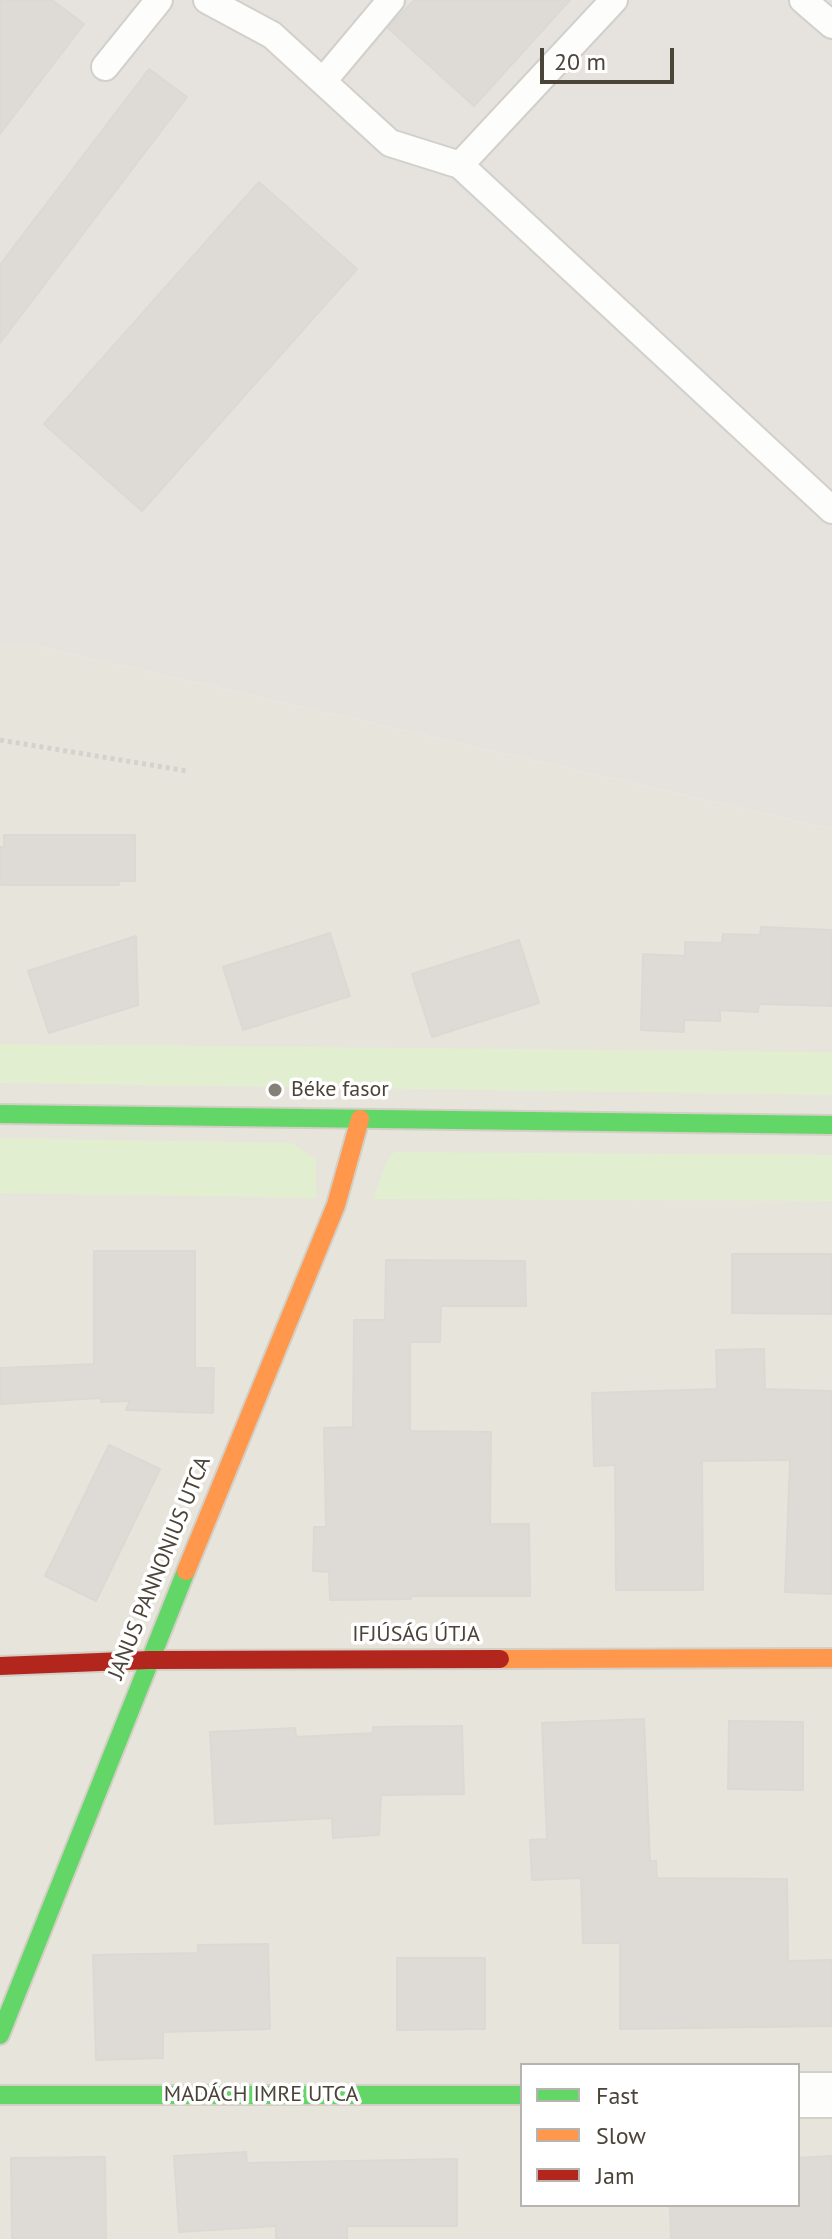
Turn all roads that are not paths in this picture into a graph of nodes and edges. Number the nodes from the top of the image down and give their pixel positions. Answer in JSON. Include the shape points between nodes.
{"nodes":[{"id":1,"x":159,"y":0,"type":"edge"},
{"id":2,"x":207,"y":0,"type":"edge"},
{"id":3,"x":391,"y":0,"type":"edge"},
{"id":4,"x":614,"y":0,"type":"edge"},
{"id":5,"x":803,"y":0,"type":"edge"},
{"id":6,"x":832,"y":25,"type":"edge"},
{"id":7,"x":105,"y":67,"type":"dead end"},
{"id":8,"x":323,"y":81,"type":"junction"},
{"id":9,"x":460,"y":165,"type":"junction"},
{"id":10,"x":832,"y":510,"type":"edge"},
{"id":11,"x":0,"y":1114,"type":"edge"},
{"id":12,"x":360,"y":1119,"type":"junction"},
{"id":13,"x":832,"y":1125,"type":"edge"},
{"id":14,"x":832,"y":1658,"type":"edge"},
{"id":15,"x":149,"y":1660,"type":"junction"},
{"id":16,"x":0,"y":1666,"type":"edge"},
{"id":17,"x":0,"y":2035,"type":"edge"},
{"id":18,"x":0,"y":2095,"type":"edge"},
{"id":19,"x":520,"y":2095,"type":"edge"},
{"id":20,"x":800,"y":2095,"type":"edge"},
{"id":21,"x":832,"y":2095,"type":"edge"}],
"edges":[{"from":1,"to":7,"type":"lane"},
{"from":2,"to":8,"type":"lane","via":[[272,35]]},
{"from":3,"to":8,"type":"lane"},
{"from":4,"to":9,"type":"lane"},
{"from":5,"to":6,"type":"lane"},
{"from":8,"to":9,"type":"lane","via":[[390,143]]},
{"from":9,"to":10,"type":"lane"},
{"from":11,"to":12,"type":"street"},
{"from":12,"to":13,"type":"street"},
{"from":12,"to":15,"type":"street","name":"JANUS PANNONIUS UTCA","via":[[336,1205]]},
{"from":14,"to":15,"type":"street","name":"IFJÚSÁG ÚTJA"},
{"from":15,"to":16,"type":"street","name":"IFJÚSÁG ÚTJA"},
{"from":15,"to":17,"type":"street","name":"JANUS PANNONIUS UTCA"},
{"from":18,"to":19,"type":"street","name":"MADÁCH IMRE UTCA"},
{"from":20,"to":21,"type":"street"}]}
